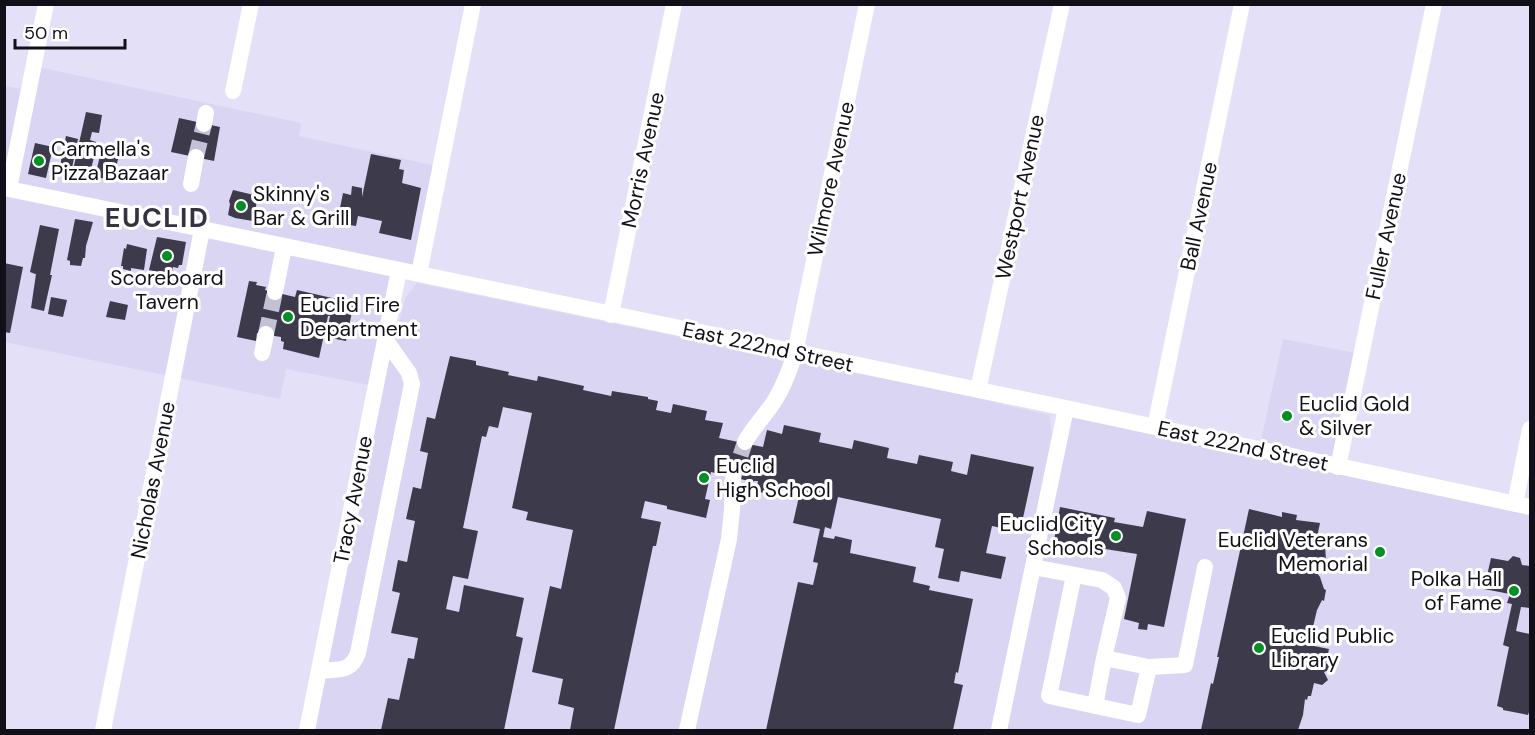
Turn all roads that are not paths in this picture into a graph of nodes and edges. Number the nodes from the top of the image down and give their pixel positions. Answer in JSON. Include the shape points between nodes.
{"nodes":[{"id":1,"x":46,"y":4,"type":"edge"},
{"id":2,"x":251,"y":4,"type":"edge"},
{"id":3,"x":473,"y":4,"type":"edge"},
{"id":4,"x":674,"y":4,"type":"edge"},
{"id":5,"x":867,"y":4,"type":"edge"},
{"id":6,"x":1062,"y":4,"type":"edge"},
{"id":7,"x":1242,"y":4,"type":"edge"},
{"id":8,"x":1434,"y":4,"type":"edge"},
{"id":9,"x":232,"y":91,"type":"dead end"},
{"id":10,"x":196,"y":157,"type":"tunnel mouth"},
{"id":11,"x":190,"y":184,"type":"dead end"},
{"id":12,"x":7,"y":189,"type":"edge"},
{"id":13,"x":202,"y":230,"type":"junction"},
{"id":14,"x":285,"y":247,"type":"junction"},
{"id":15,"x":399,"y":270,"type":"junction"},
{"id":16,"x":419,"y":274,"type":"junction"},
{"id":17,"x":275,"y":292,"type":"tunnel mouth"},
{"id":18,"x":611,"y":315,"type":"junction"},
{"id":19,"x":266,"y":334,"type":"tunnel mouth"},
{"id":20,"x":385,"y":339,"type":"junction"},
{"id":21,"x":795,"y":352,"type":"junction"},
{"id":22,"x":262,"y":353,"type":"dead end"},
{"id":23,"x":978,"y":390,"type":"junction"},
{"id":24,"x":1066,"y":408,"type":"junction"},
{"id":25,"x":1155,"y":427,"type":"junction"},
{"id":26,"x":1530,"y":429,"type":"edge"},
{"id":27,"x":745,"y":442,"type":"tunnel mouth"},
{"id":28,"x":1338,"y":467,"type":"junction"},
{"id":29,"x":733,"y":478,"type":"tunnel mouth"},
{"id":30,"x":1523,"y":506,"type":"edge"},
{"id":31,"x":1033,"y":567,"type":"junction"},
{"id":32,"x":1205,"y":567,"type":"dead end"},
{"id":33,"x":1074,"y":574,"type":"junction"},
{"id":34,"x":1104,"y":658,"type":"junction"},
{"id":35,"x":1149,"y":667,"type":"junction"},
{"id":36,"x":319,"y":671,"type":"junction"},
{"id":37,"x":1095,"y":706,"type":"junction"},
{"id":38,"x":103,"y":730,"type":"edge"},
{"id":39,"x":307,"y":730,"type":"edge"},
{"id":40,"x":687,"y":730,"type":"edge"},
{"id":41,"x":999,"y":730,"type":"edge"}],
"edges":[{"from":1,"to":12,"type":"street"},
{"from":2,"to":9,"type":"street"},
{"from":3,"to":16,"type":"street"},
{"from":4,"to":18,"type":"street","name":"Morris Avenue"},
{"from":5,"to":21,"type":"street","name":"Wilmore Avenue"},
{"from":6,"to":23,"type":"street","name":"Westport Avenue"},
{"from":7,"to":25,"type":"street","name":"Ball Avenue"},
{"from":8,"to":28,"type":"street","name":"Fuller Avenue"},
{"from":10,"to":11,"type":"street"},
{"from":12,"to":13,"type":"street","name":"East 222nd Street"},
{"from":13,"to":14,"type":"street","name":"East 222nd Street"},
{"from":13,"to":38,"type":"street","name":"Nicholas Avenue"},
{"from":14,"to":15,"type":"street","name":"East 222nd Street"},
{"from":14,"to":17,"type":"street"},
{"from":15,"to":16,"type":"street","name":"East 222nd Street"},
{"from":15,"to":20,"type":"street","name":"Tracy Avenue"},
{"from":16,"to":18,"type":"street","name":"East 222nd Street"},
{"from":18,"to":21,"type":"street","name":"East 222nd Street"},
{"from":19,"to":22,"type":"street"},
{"from":20,"to":36,"type":"street","name":"Tracy Avenue"},
{"from":20,"to":36,"type":"street","via":[[409,373],[412,384],[355,662],[345,669]]},
{"from":21,"to":23,"type":"street","name":"East 222nd Street"},
{"from":21,"to":27,"type":"street","name":"Wilmore Avenue","via":[[775,401]]},
{"from":23,"to":24,"type":"street","name":"East 222nd Street"},
{"from":24,"to":25,"type":"street","name":"East 222nd Street"},
{"from":24,"to":31,"type":"street"},
{"from":25,"to":28,"type":"street","name":"East 222nd Street"},
{"from":26,"to":30,"type":"street"},
{"from":28,"to":30,"type":"street","name":"East 222nd Street"},
{"from":29,"to":40,"type":"street","via":[[729,539]]},
{"from":31,"to":33,"type":"street"},
{"from":31,"to":41,"type":"street"},
{"from":32,"to":35,"type":"street","via":[[1185,665]]},
{"from":33,"to":34,"type":"street","via":[[1102,580],[1117,593]]},
{"from":33,"to":37,"type":"street","via":[[1049,696]]},
{"from":34,"to":35,"type":"street"},
{"from":34,"to":37,"type":"street"},
{"from":35,"to":37,"type":"street","via":[[1138,715]]},
{"from":36,"to":39,"type":"street","name":"Tracy Avenue"}]}
